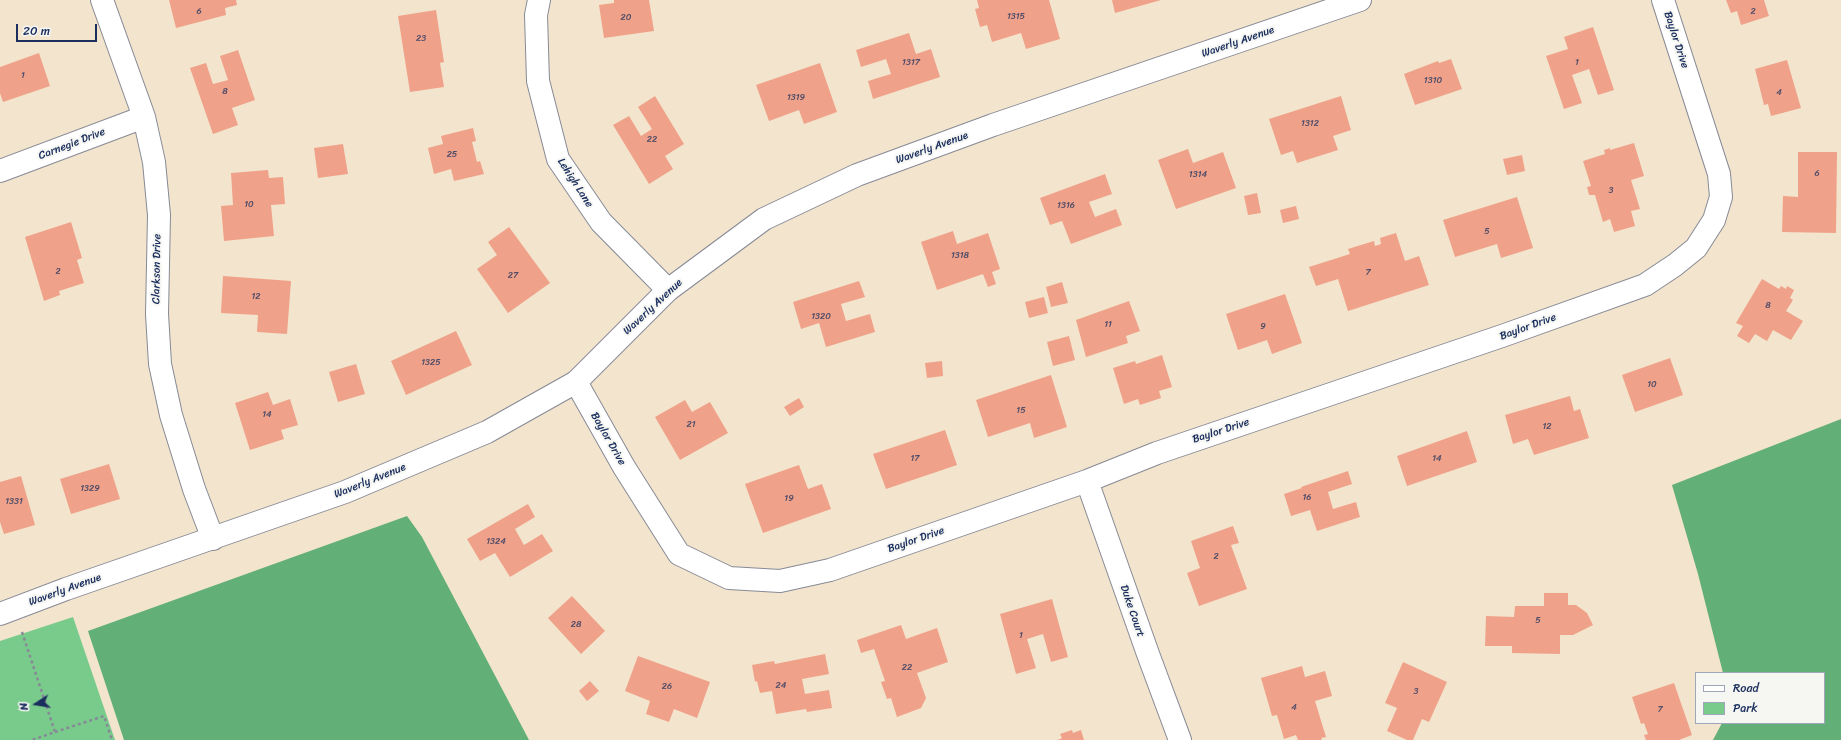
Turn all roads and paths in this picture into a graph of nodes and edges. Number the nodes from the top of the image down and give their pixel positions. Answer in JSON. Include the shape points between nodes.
{"nodes":[{"id":1,"x":102,"y":0,"type":"edge"},
{"id":2,"x":539,"y":0,"type":"edge"},
{"id":3,"x":1360,"y":0,"type":"edge"},
{"id":4,"x":1663,"y":0,"type":"edge"},
{"id":5,"x":144,"y":117,"type":"junction"},
{"id":6,"x":0,"y":171,"type":"edge"},
{"id":7,"x":668,"y":290,"type":"junction"},
{"id":8,"x":576,"y":382,"type":"junction"},
{"id":9,"x":1087,"y":481,"type":"junction"},
{"id":10,"x":213,"y":539,"type":"junction"},
{"id":11,"x":7,"y":611,"type":"edge"},
{"id":12,"x":55,"y":732,"type":"junction"},
{"id":13,"x":32,"y":740,"type":"edge"},
{"id":14,"x":112,"y":740,"type":"edge"},
{"id":15,"x":1180,"y":740,"type":"edge"}],
"edges":[{"from":1,"to":5,"type":"street","name":"Clarkson Drive"},
{"from":2,"to":7,"type":"street","name":"Lehigh Lane","via":[[536,15],[538,81],[558,159],[601,222]]},
{"from":3,"to":7,"type":"street","name":"Waverly Avenue","via":[[993,125],[857,175],[764,219]]},
{"from":4,"to":9,"type":"street","name":"Baylor Drive","via":[[1719,174],[1720,197],[1714,220],[1696,248],[1644,285],[1383,378],[1157,453]]},
{"from":5,"to":6,"type":"street","name":"Carnegie Drive"},
{"from":5,"to":10,"type":"street","name":"Clarkson Drive","via":[[154,162],[158,215],[157,314],[160,364],[171,415]]},
{"from":7,"to":8,"type":"street","name":"Waverly Avenue"},
{"from":8,"to":9,"type":"street","name":"Baylor Drive","via":[[624,467],[679,554],[730,578],[780,581],[830,570]]},
{"from":8,"to":10,"type":"street","name":"Waverly Avenue","via":[[487,432],[345,492]]},
{"from":9,"to":15,"type":"street","name":"Duke Court"},
{"from":10,"to":11,"type":"street","name":"Waverly Avenue"},
{"from":11,"to":12,"type":"path"},
{"from":12,"to":13,"type":"path"},
{"from":12,"to":14,"type":"path","via":[[104,716]]}]}
